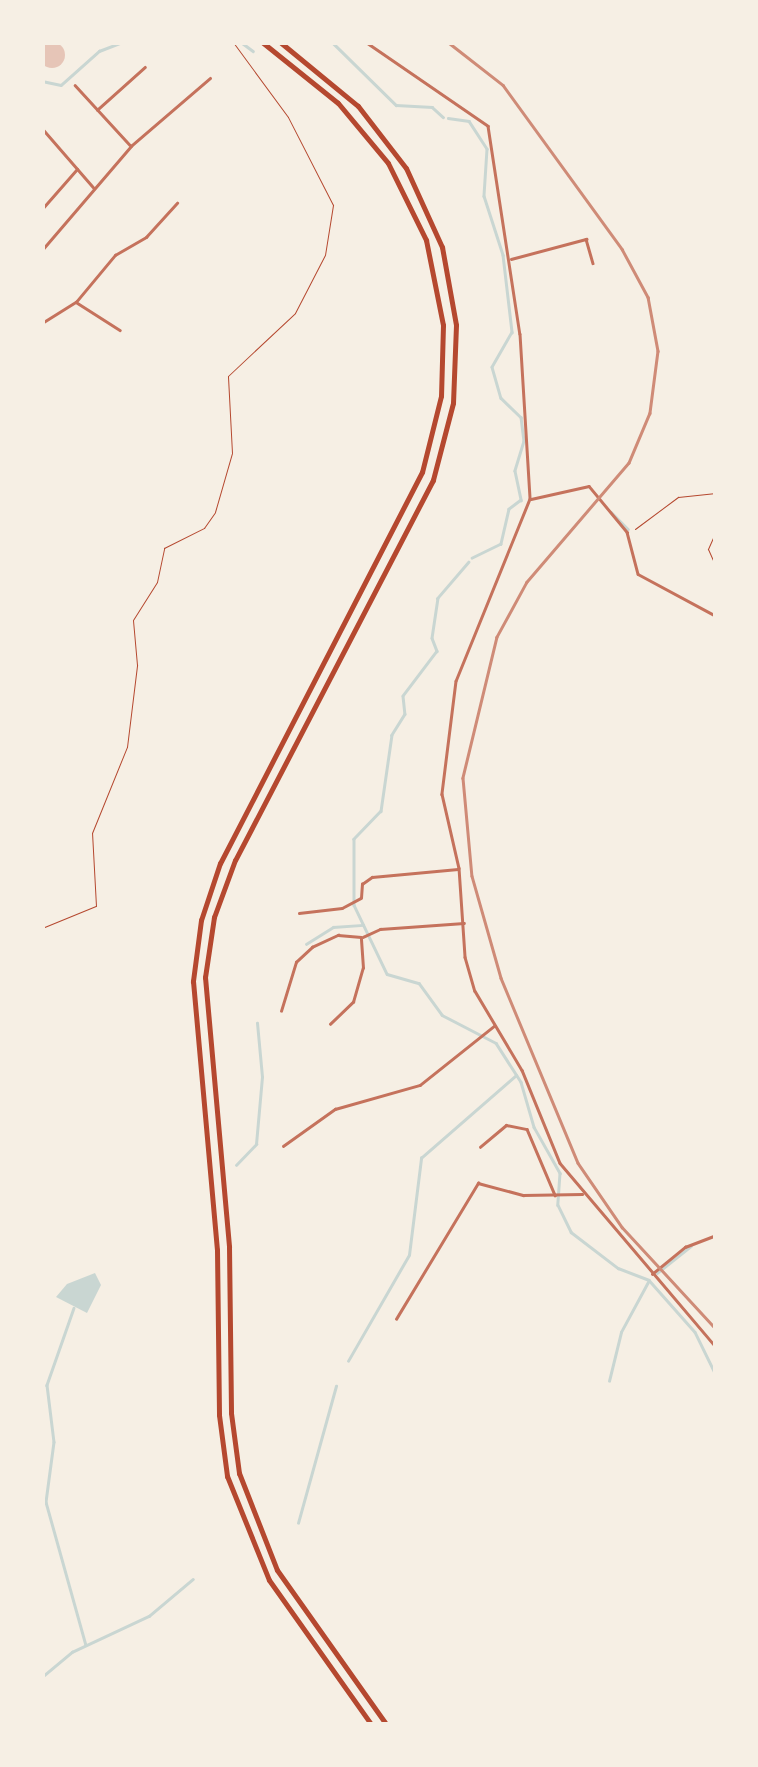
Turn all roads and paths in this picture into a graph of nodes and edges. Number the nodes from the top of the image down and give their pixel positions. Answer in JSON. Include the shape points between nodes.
{"nodes":[{"id":1,"x":233,"y":42,"type":"edge"},
{"id":2,"x":260,"y":42,"type":"edge"},
{"id":3,"x":280,"y":42,"type":"edge"},
{"id":4,"x":366,"y":42,"type":"edge"},
{"id":5,"x":145,"y":67,"type":"dead end"},
{"id":6,"x":210,"y":78,"type":"dead end"},
{"id":7,"x":75,"y":84,"type":"dead end"},
{"id":8,"x":96,"y":111,"type":"junction"},
{"id":9,"x":42,"y":128,"type":"edge"},
{"id":10,"x":49,"y":136,"type":"junction"},
{"id":11,"x":42,"y":143,"type":"edge"},
{"id":12,"x":131,"y":146,"type":"junction"},
{"id":13,"x":77,"y":169,"type":"junction"},
{"id":14,"x":95,"y":189,"type":"junction"},
{"id":15,"x":178,"y":203,"type":"dead end"},
{"id":16,"x":42,"y":209,"type":"edge"},
{"id":17,"x":42,"y":250,"type":"edge"},
{"id":18,"x":511,"y":260,"type":"junction"},
{"id":19,"x":594,"y":263,"type":"dead end"},
{"id":20,"x":76,"y":302,"type":"junction"},
{"id":21,"x":42,"y":323,"type":"edge"},
{"id":22,"x":120,"y":330,"type":"dead end"},
{"id":23,"x":716,"y":493,"type":"edge"},
{"id":24,"x":530,"y":499,"type":"junction"},
{"id":25,"x":716,"y":531,"type":"edge"},
{"id":26,"x":627,"y":532,"type":"junction"},
{"id":27,"x":716,"y":567,"type":"edge"},
{"id":28,"x":716,"y":616,"type":"edge"},
{"id":29,"x":459,"y":868,"type":"junction"},
{"id":30,"x":299,"y":913,"type":"dead end"},
{"id":31,"x":464,"y":923,"type":"junction"},
{"id":32,"x":42,"y":928,"type":"edge"},
{"id":33,"x":361,"y":937,"type":"junction"},
{"id":34,"x":281,"y":1011,"type":"dead end"},
{"id":35,"x":330,"y":1024,"type":"dead end"},
{"id":36,"x":496,"y":1025,"type":"junction"},
{"id":37,"x":283,"y":1146,"type":"dead end"},
{"id":38,"x":480,"y":1147,"type":"dead end"},
{"id":39,"x":582,"y":1194,"type":"junction"},
{"id":40,"x":555,"y":1195,"type":"junction"},
{"id":41,"x":716,"y":1235,"type":"edge"},
{"id":42,"x":652,"y":1274,"type":"junction"},
{"id":43,"x":396,"y":1319,"type":"dead end"},
{"id":44,"x":716,"y":1348,"type":"edge"},
{"id":45,"x":371,"y":1724,"type":"edge"},
{"id":46,"x":386,"y":1724,"type":"edge"}],
"edges":[{"from":1,"to":32,"type":"path","via":[[288,117],[333,205],[324,255],[294,314],[228,376],[232,454],[216,512],[204,528],[164,548],[157,582],[133,620],[137,666],[127,747],[92,833],[96,906]]},
{"from":2,"to":45,"type":"highway","via":[[344,109],[397,177],[429,248],[444,333],[438,414],[418,480],[220,863],[201,920],[193,980],[217,1250],[220,1432],[229,1484],[269,1580]]},
{"from":3,"to":46,"type":"highway","via":[[352,99],[406,168],[442,248],[456,325],[452,412],[432,480],[231,868],[210,934],[205,986],[229,1247],[230,1413],[238,1473],[277,1570]]},
{"from":4,"to":18,"type":"street","via":[[488,126]]},
{"from":5,"to":8,"type":"street"},
{"from":6,"to":12,"type":"street"},
{"from":7,"to":8,"type":"street"},
{"from":8,"to":12,"type":"street"},
{"from":9,"to":10,"type":"street"},
{"from":10,"to":11,"type":"street"},
{"from":10,"to":13,"type":"street"},
{"from":12,"to":14,"type":"street"},
{"from":13,"to":14,"type":"street"},
{"from":13,"to":16,"type":"street"},
{"from":14,"to":17,"type":"street"},
{"from":15,"to":20,"type":"street","via":[[146,237],[115,254]]},
{"from":18,"to":19,"type":"street","via":[[586,239]]},
{"from":18,"to":24,"type":"street"},
{"from":20,"to":21,"type":"street"},
{"from":20,"to":22,"type":"street"},
{"from":23,"to":26,"type":"path","via":[[678,497]]},
{"from":24,"to":26,"type":"street","via":[[589,486]]},
{"from":24,"to":29,"type":"street","via":[[456,681],[442,794]]},
{"from":25,"to":27,"type":"path","via":[[708,549]]},
{"from":26,"to":28,"type":"street","via":[[638,574]]},
{"from":29,"to":30,"type":"street","via":[[372,878],[362,884],[361,898]]},
{"from":29,"to":31,"type":"street"},
{"from":31,"to":33,"type":"street"},
{"from":31,"to":36,"type":"street","via":[[475,990]]},
{"from":33,"to":34,"type":"street","via":[[338,934],[312,947],[296,962]]},
{"from":33,"to":35,"type":"street","via":[[353,1002]]},
{"from":36,"to":37,"type":"street","via":[[420,1085],[335,1109]]},
{"from":36,"to":39,"type":"street","via":[[560,1164]]},
{"from":38,"to":40,"type":"street","via":[[506,1125],[526,1129]]},
{"from":39,"to":40,"type":"street"},
{"from":39,"to":42,"type":"street"},
{"from":40,"to":43,"type":"street","via":[[523,1196],[478,1182]]},
{"from":41,"to":42,"type":"street","via":[[685,1247]]},
{"from":42,"to":44,"type":"street"}]}
